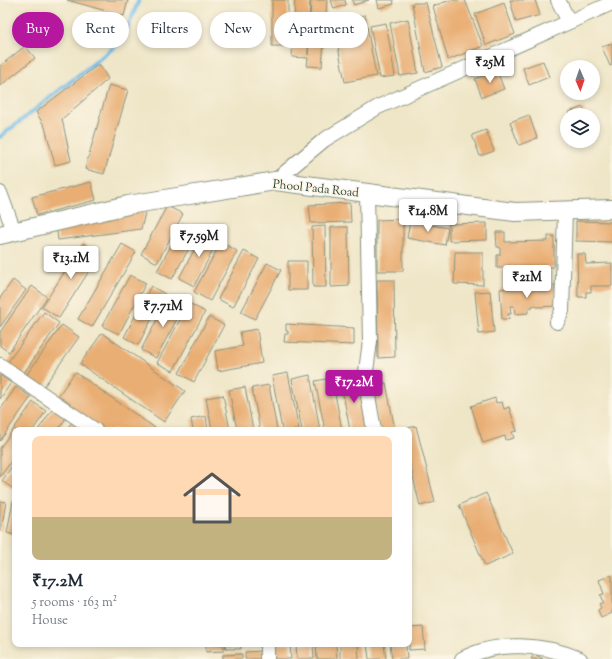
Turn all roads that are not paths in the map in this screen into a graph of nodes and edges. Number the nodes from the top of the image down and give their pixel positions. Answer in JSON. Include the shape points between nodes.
{"nodes":[{"id":1,"x":558,"y":0,"type":"edge"},
{"id":2,"x":612,"y":3,"type":"edge"},
{"id":3,"x":569,"y":22,"type":"junction"},
{"id":4,"x":275,"y":181,"type":"junction"},
{"id":5,"x":0,"y":193,"type":"edge"},
{"id":6,"x":367,"y":193,"type":"junction"},
{"id":7,"x":612,"y":210,"type":"edge"},
{"id":8,"x":565,"y":211,"type":"junction"},
{"id":9,"x":7,"y":233,"type":"edge"},
{"id":10,"x":557,"y":322,"type":"dead end"},
{"id":11,"x":0,"y":365,"type":"edge"},
{"id":12,"x":91,"y":427,"type":"edge"},
{"id":13,"x":373,"y":427,"type":"edge"},
{"id":14,"x":267,"y":647,"type":"edge"},
{"id":15,"x":267,"y":659,"type":"edge"},
{"id":16,"x":462,"y":659,"type":"edge"},
{"id":17,"x":580,"y":659,"type":"edge"}],
"edges":[{"from":1,"to":3,"type":"street"},
{"from":2,"to":3,"type":"street"},
{"from":3,"to":4,"type":"street","via":[[378,107],[324,140]]},
{"from":4,"to":6,"type":"street","name":"Phool Pada Road"},
{"from":4,"to":9,"type":"street","name":"Phool Pada Road","via":[[128,205]]},
{"from":5,"to":9,"type":"street"},
{"from":6,"to":8,"type":"street","name":"Phool Pada Road","via":[[515,212]]},
{"from":6,"to":13,"type":"street","via":[[370,341],[365,379]]},
{"from":7,"to":8,"type":"street","name":"Phool Pada Road"},
{"from":8,"to":10,"type":"street","via":[[562,311]]},
{"from":11,"to":12,"type":"street"},
{"from":14,"to":15,"type":"street"},
{"from":16,"to":17,"type":"street","via":[[496,648],[516,646],[562,651]]}]}
